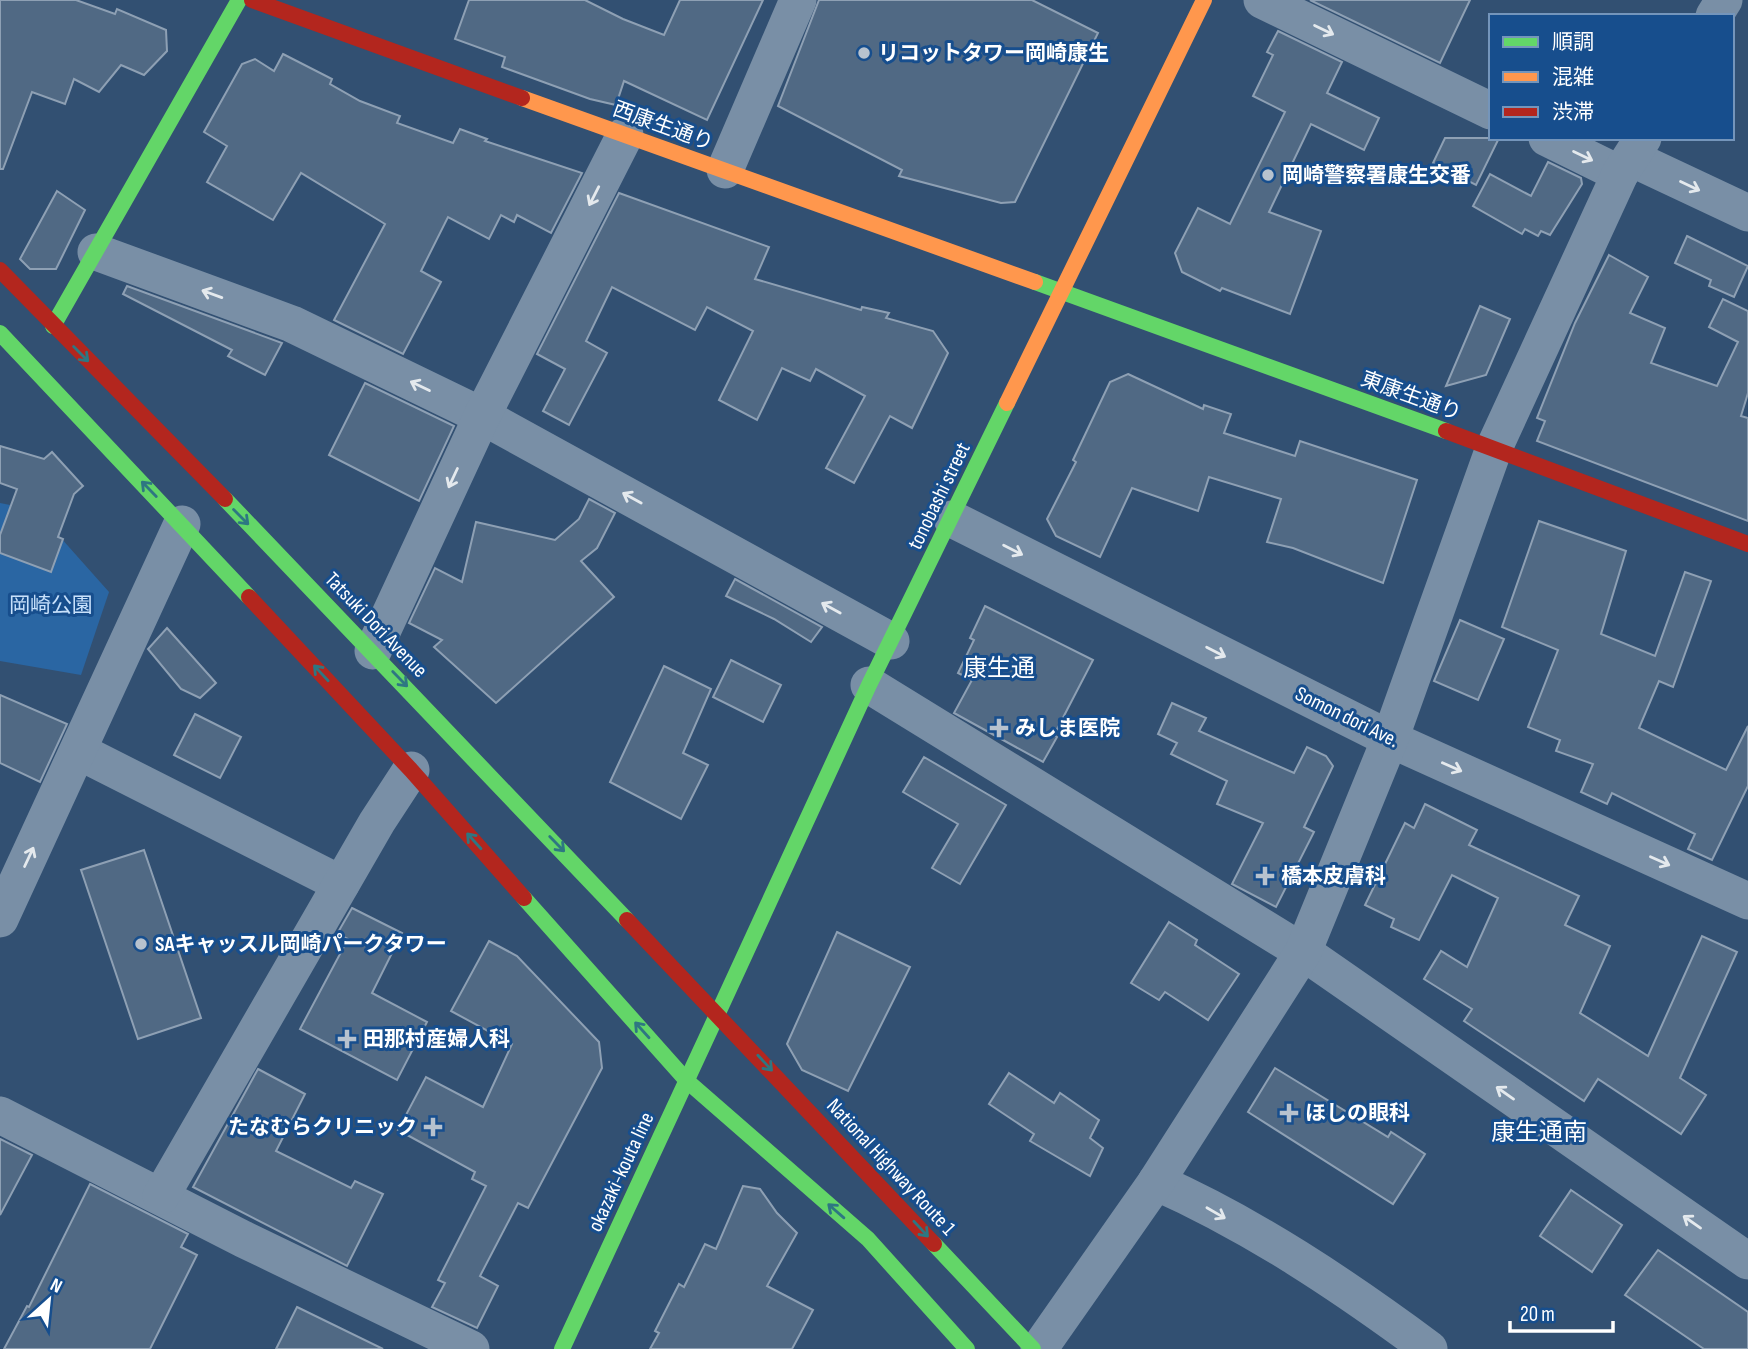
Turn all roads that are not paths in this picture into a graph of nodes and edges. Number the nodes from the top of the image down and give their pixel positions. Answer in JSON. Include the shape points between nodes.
{"nodes":[{"id":1,"x":239,"y":0,"type":"edge"},
{"id":2,"x":252,"y":0,"type":"edge"},
{"id":3,"x":798,"y":0,"type":"edge"},
{"id":4,"x":1204,"y":0,"type":"edge"},
{"id":5,"x":1262,"y":0,"type":"edge"},
{"id":6,"x":1489,"y":110,"type":"edge"},
{"id":7,"x":625,"y":135,"type":"junction"},
{"id":8,"x":1556,"y":140,"type":"edge"},
{"id":9,"x":1631,"y":157,"type":"edge"},
{"id":10,"x":725,"y":170,"type":"junction"},
{"id":11,"x":1748,"y":213,"type":"edge"},
{"id":12,"x":96,"y":252,"type":"junction"},
{"id":13,"x":0,"y":270,"type":"edge"},
{"id":14,"x":1059,"y":291,"type":"junction"},
{"id":15,"x":54,"y":326,"type":"junction"},
{"id":16,"x":0,"y":333,"type":"edge"},
{"id":17,"x":482,"y":416,"type":"junction"},
{"id":18,"x":1494,"y":448,"type":"junction"},
{"id":19,"x":952,"y":519,"type":"junction"},
{"id":20,"x":183,"y":524,"type":"junction"},
{"id":21,"x":1748,"y":544,"type":"edge"},
{"id":22,"x":891,"y":641,"type":"junction"},
{"id":23,"x":373,"y":651,"type":"junction"},
{"id":24,"x":869,"y":685,"type":"junction"},
{"id":25,"x":1390,"y":739,"type":"junction"},
{"id":26,"x":78,"y":751,"type":"junction"},
{"id":27,"x":411,"y":771,"type":"junction"},
{"id":28,"x":341,"y":884,"type":"junction"},
{"id":29,"x":1748,"y":901,"type":"edge"},
{"id":30,"x":0,"y":919,"type":"edge"},
{"id":31,"x":1303,"y":952,"type":"junction"},
{"id":32,"x":718,"y":1013,"type":"junction"},
{"id":33,"x":687,"y":1081,"type":"junction"},
{"id":34,"x":0,"y":1115,"type":"edge"},
{"id":35,"x":1156,"y":1182,"type":"junction"},
{"id":36,"x":161,"y":1196,"type":"junction"},
{"id":37,"x":1748,"y":1261,"type":"edge"},
{"id":38,"x":471,"y":1349,"type":"edge"},
{"id":39,"x":562,"y":1349,"type":"edge"},
{"id":40,"x":967,"y":1349,"type":"edge"},
{"id":41,"x":1033,"y":1349,"type":"edge"},
{"id":42,"x":1040,"y":1349,"type":"edge"},
{"id":43,"x":1429,"y":1349,"type":"edge"}],
"edges":[{"from":1,"to":12,"type":"main road"},
{"from":2,"to":7,"type":"main road","name":"西康生通り"},
{"from":3,"to":10,"type":"street"},
{"from":4,"to":14,"type":"main road","name":"tonobashi street"},
{"from":5,"to":6,"type":"street","one_way":true},
{"from":7,"to":10,"type":"main road","name":"西康生通り"},
{"from":7,"to":17,"type":"street","one_way":true},
{"from":8,"to":9,"type":"street","one_way":true},
{"from":9,"to":11,"type":"street","one_way":true},
{"from":9,"to":18,"type":"street"},
{"from":10,"to":14,"type":"main road","name":"西康生通り"},
{"from":12,"to":15,"type":"main road"},
{"from":17,"to":12,"type":"street","one_way":true,"via":[[292,324]]},
{"from":13,"to":15,"type":"main road","name":"Tatsuki Dori Avenue"},
{"from":14,"to":18,"type":"main road","name":"東康生通り"},
{"from":14,"to":19,"type":"main road","name":"tonobashi street"},
{"from":15,"to":23,"type":"main road","name":"Tatsuki Dori Avenue","one_way":true},
{"from":20,"to":16,"type":"main road","one_way":true},
{"from":22,"to":17,"type":"street","one_way":true},
{"from":17,"to":23,"type":"street","one_way":true},
{"from":18,"to":21,"type":"main road","name":"東康生通り"},
{"from":18,"to":25,"type":"street"},
{"from":19,"to":22,"type":"main road","name":"tonobashi street"},
{"from":19,"to":25,"type":"street","name":"Somon dori Ave.","one_way":true},
{"from":20,"to":26,"type":"street"},
{"from":27,"to":20,"type":"main road","one_way":true},
{"from":22,"to":24,"type":"main road","name":"tonobashi street"},
{"from":23,"to":32,"type":"main road","name":"Tatsuki Dori Avenue","one_way":true},
{"from":24,"to":31,"type":"street"},
{"from":24,"to":32,"type":"main road","name":"tonobashi street"},
{"from":25,"to":29,"type":"street","name":"Somon dori Ave.","one_way":true},
{"from":25,"to":31,"type":"street"},
{"from":26,"to":28,"type":"street"},
{"from":30,"to":26,"type":"street","one_way":true},
{"from":27,"to":28,"type":"street"},
{"from":33,"to":27,"type":"main road","one_way":true},
{"from":28,"to":36,"type":"street"},
{"from":31,"to":35,"type":"street"},
{"from":37,"to":31,"type":"street","one_way":true},
{"from":32,"to":33,"type":"main road","name":"okazaki-kouta line"},
{"from":32,"to":41,"type":"main road","name":"National Highway Route 1","one_way":true},
{"from":33,"to":39,"type":"main road","name":"okazaki-kouta line"},
{"from":40,"to":33,"type":"main road","one_way":true,"via":[[868,1239]]},
{"from":34,"to":36,"type":"street"},
{"from":35,"to":42,"type":"street"},
{"from":35,"to":43,"type":"street","one_way":true,"via":[[1353,1292]]},
{"from":36,"to":38,"type":"street"}]}
